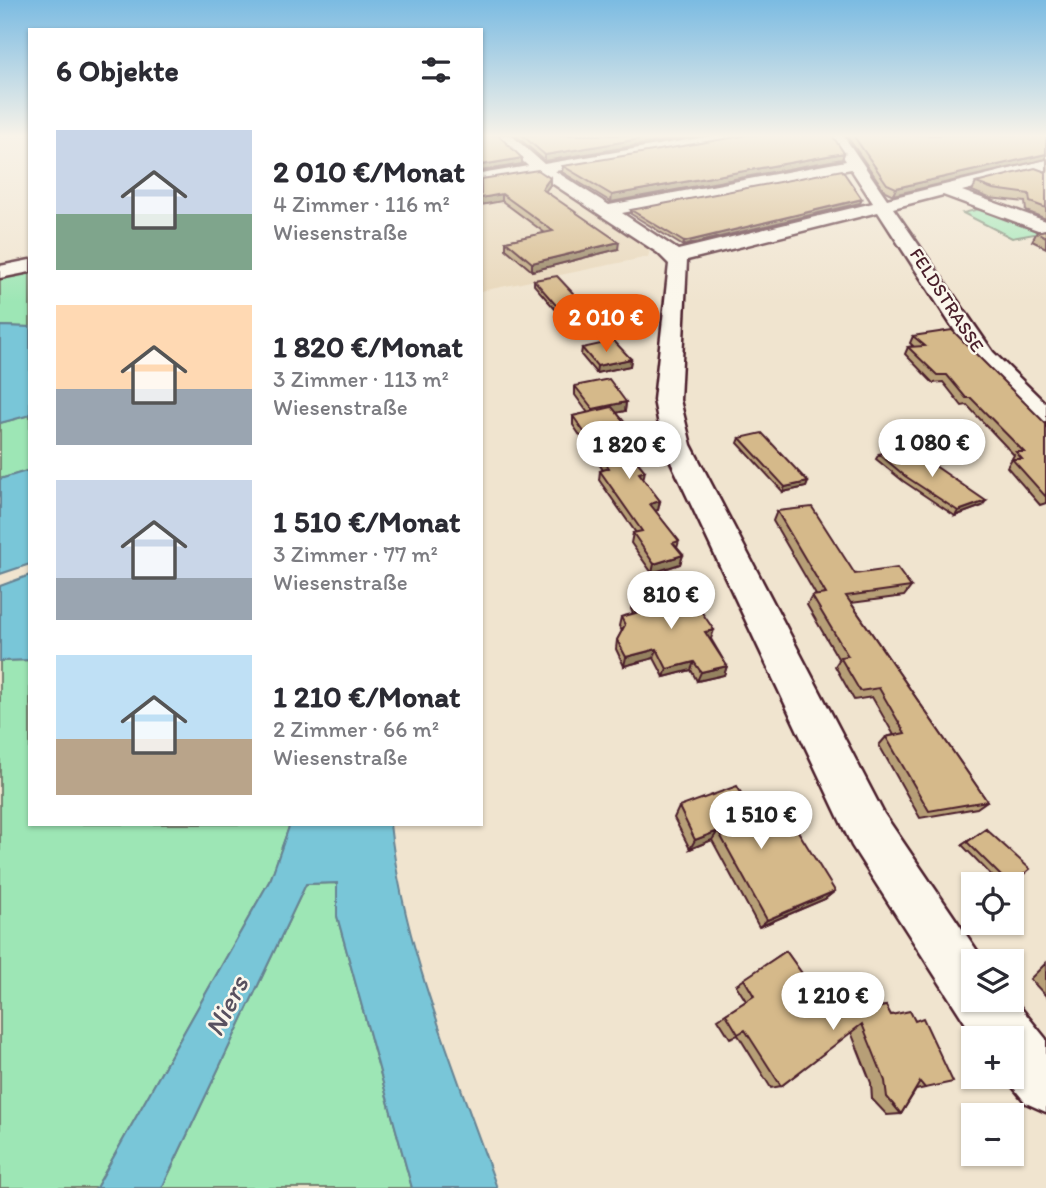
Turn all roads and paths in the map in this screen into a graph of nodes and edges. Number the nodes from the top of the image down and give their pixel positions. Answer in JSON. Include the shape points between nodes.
{"nodes":[{"id":1,"x":573,"y":190,"type":"edge"},
{"id":2,"x":714,"y":190,"type":"edge"},
{"id":3,"x":874,"y":190,"type":"edge"},
{"id":4,"x":942,"y":190,"type":"edge"},
{"id":5,"x":945,"y":190,"type":"edge"},
{"id":6,"x":885,"y":205,"type":"junction"},
{"id":7,"x":605,"y":211,"type":"junction"},
{"id":8,"x":1046,"y":228,"type":"edge"},
{"id":9,"x":675,"y":257,"type":"junction"},
{"id":10,"x":28,"y":266,"type":"edge"},
{"id":11,"x":0,"y":272,"type":"edge"},
{"id":12,"x":1046,"y":419,"type":"edge"},
{"id":13,"x":961,"y":973,"type":"edge"},
{"id":14,"x":1024,"y":1056,"type":"edge"},
{"id":15,"x":1046,"y":1083,"type":"edge"}],
"edges":[{"from":1,"to":7,"type":"street"},
{"from":2,"to":7,"type":"street"},
{"from":3,"to":6,"type":"street","name":"FELDSTRASSE"},
{"from":4,"to":6,"type":"street"},
{"from":5,"to":8,"type":"street"},
{"from":6,"to":9,"type":"street"},
{"from":6,"to":12,"type":"street","name":"FELDSTRASSE","via":[[984,357]]},
{"from":7,"to":9,"type":"street"},
{"from":9,"to":13,"type":"street","via":[[680,270],[667,400],[677,445],[868,830]]},
{"from":10,"to":11,"type":"street"},
{"from":14,"to":15,"type":"street"}]}
